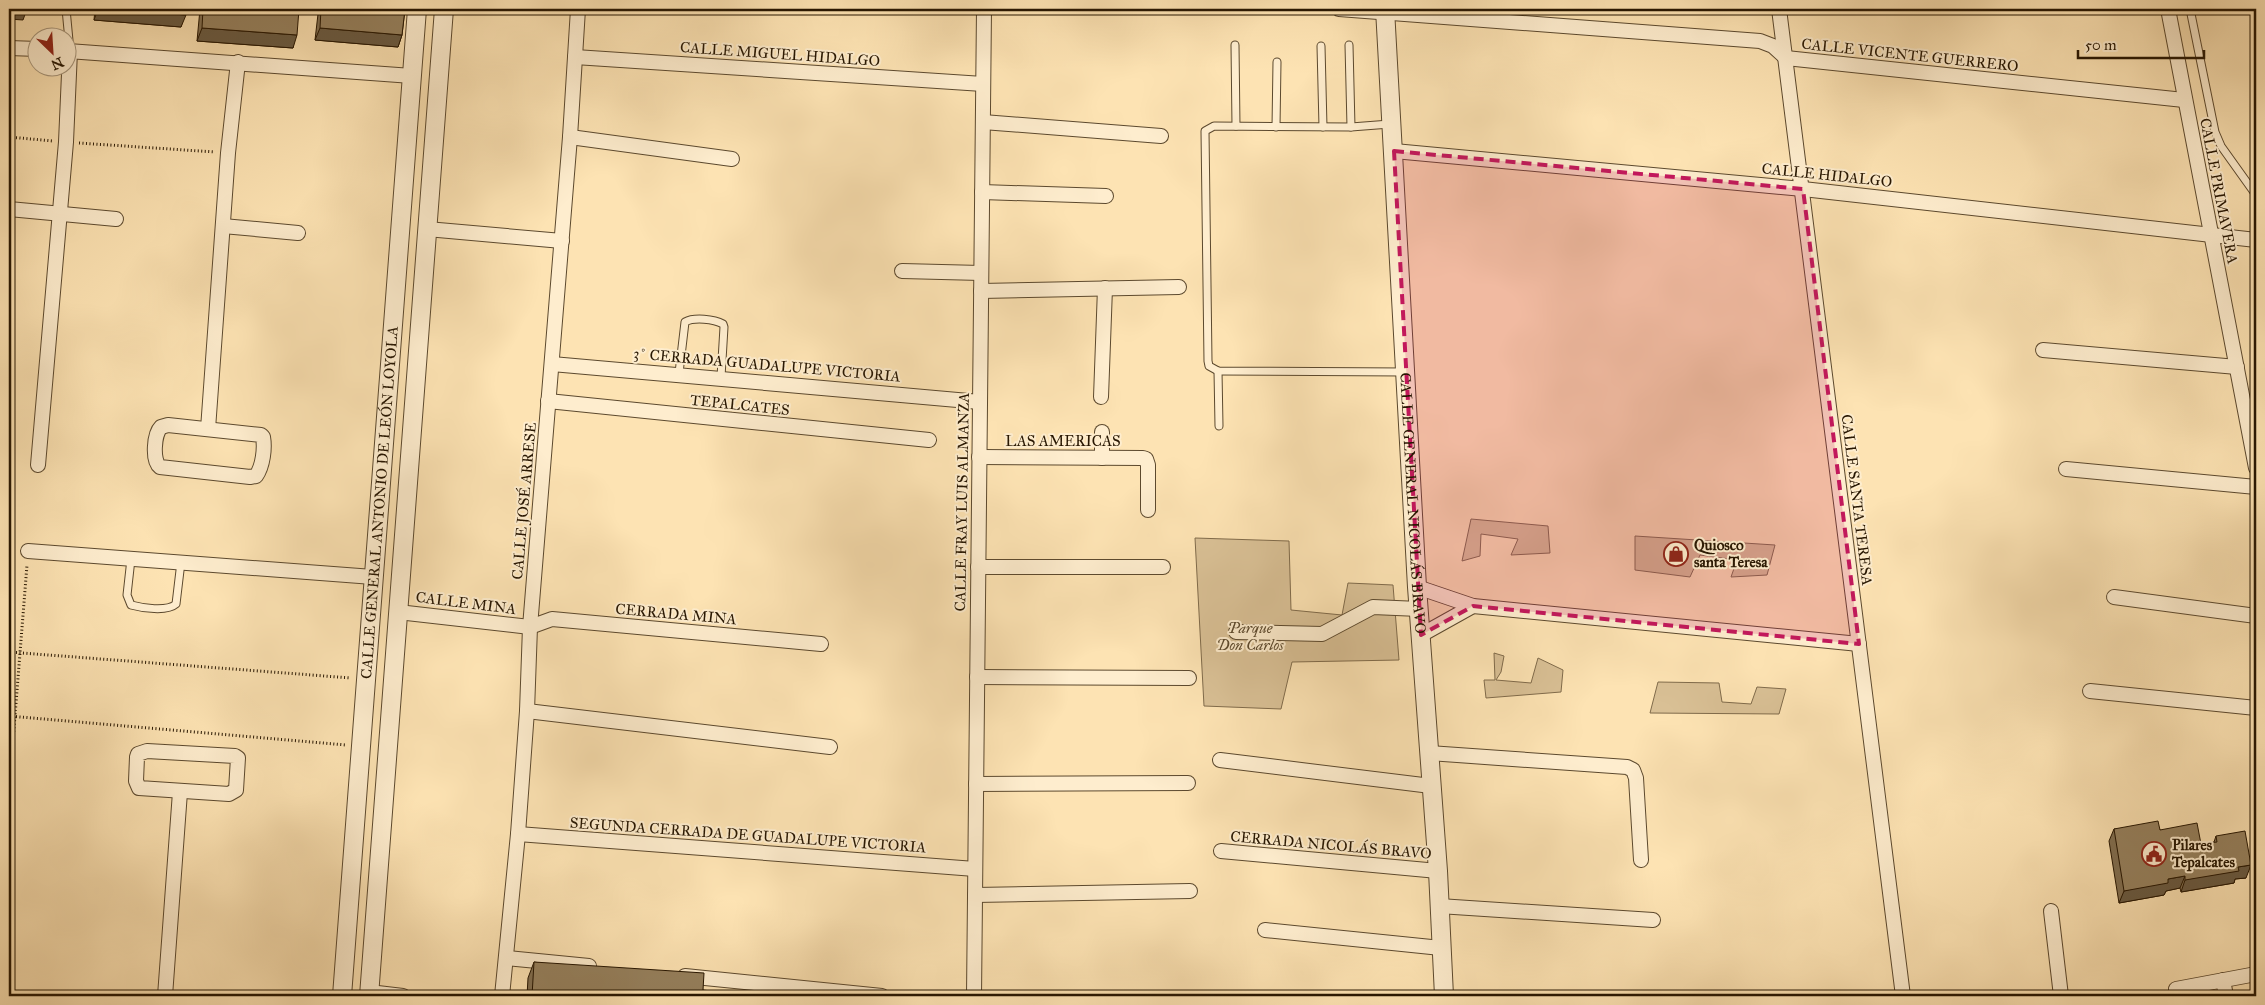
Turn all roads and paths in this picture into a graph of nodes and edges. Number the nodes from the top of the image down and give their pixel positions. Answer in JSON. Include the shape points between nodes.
{"nodes":[{"id":1,"x":66,"y":9,"type":"edge"},
{"id":2,"x":417,"y":9,"type":"edge"},
{"id":3,"x":444,"y":9,"type":"edge"},
{"id":4,"x":578,"y":9,"type":"edge"},
{"id":5,"x":984,"y":9,"type":"edge"},
{"id":6,"x":1339,"y":9,"type":"edge"},
{"id":7,"x":1779,"y":9,"type":"edge"},
{"id":8,"x":2168,"y":9,"type":"edge"},
{"id":9,"x":2190,"y":9,"type":"edge"},
{"id":10,"x":1385,"y":11,"type":"edge"},
{"id":11,"x":67,"y":28,"type":"edge"},
{"id":12,"x":1235,"y":45,"type":"dead end"},
{"id":13,"x":1349,"y":45,"type":"dead end"},
{"id":14,"x":1321,"y":46,"type":"dead end"},
{"id":15,"x":9,"y":48,"type":"edge"},
{"id":16,"x":28,"y":49,"type":"edge"},
{"id":17,"x":78,"y":52,"type":"edge"},
{"id":18,"x":575,"y":57,"type":"junction"},
{"id":19,"x":1786,"y":58,"type":"junction"},
{"id":20,"x":238,"y":62,"type":"junction"},
{"id":21,"x":1277,"y":62,"type":"dead end"},
{"id":22,"x":412,"y":76,"type":"junction"},
{"id":23,"x":68,"y":78,"type":"edge"},
{"id":24,"x":983,"y":84,"type":"junction"},
{"id":25,"x":2184,"y":100,"type":"junction"},
{"id":26,"x":982,"y":122,"type":"junction"},
{"id":27,"x":1393,"y":124,"type":"junction"},
{"id":28,"x":1236,"y":126,"type":"junction"},
{"id":29,"x":1276,"y":127,"type":"junction"},
{"id":30,"x":1323,"y":127,"type":"junction"},
{"id":31,"x":1352,"y":127,"type":"junction"},
{"id":32,"x":1161,"y":136,"type":"dead end"},
{"id":33,"x":9,"y":137,"type":"edge"},
{"id":34,"x":570,"y":137,"type":"junction"},
{"id":35,"x":66,"y":142,"type":"junction"},
{"id":36,"x":1394,"y":151,"type":"junction"},
{"id":37,"x":228,"y":153,"type":"junction"},
{"id":38,"x":732,"y":159,"type":"dead end"},
{"id":39,"x":1803,"y":188,"type":"junction"},
{"id":40,"x":982,"y":192,"type":"junction"},
{"id":41,"x":2256,"y":195,"type":"edge"},
{"id":42,"x":1106,"y":196,"type":"dead end"},
{"id":43,"x":9,"y":209,"type":"edge"},
{"id":44,"x":59,"y":216,"type":"junction"},
{"id":45,"x":116,"y":219,"type":"dead end"},
{"id":46,"x":223,"y":226,"type":"junction"},
{"id":47,"x":427,"y":229,"type":"junction"},
{"id":48,"x":298,"y":233,"type":"dead end"},
{"id":49,"x":2212,"y":234,"type":"junction"},
{"id":50,"x":2256,"y":240,"type":"edge"},
{"id":51,"x":562,"y":241,"type":"junction"},
{"id":52,"x":902,"y":270,"type":"dead end"},
{"id":53,"x":981,"y":273,"type":"junction"},
{"id":54,"x":1179,"y":287,"type":"dead end"},
{"id":55,"x":1104,"y":288,"type":"junction"},
{"id":56,"x":981,"y":291,"type":"junction"},
{"id":57,"x":2043,"y":350,"type":"dead end"},
{"id":58,"x":552,"y":364,"type":"junction"},
{"id":59,"x":2237,"y":367,"type":"junction"},
{"id":60,"x":1218,"y":371,"type":"junction"},
{"id":61,"x":1406,"y":372,"type":"junction"},
{"id":62,"x":678,"y":373,"type":"junction"},
{"id":63,"x":721,"y":377,"type":"junction"},
{"id":64,"x":1101,"y":397,"type":"dead end"},
{"id":65,"x":548,"y":401,"type":"junction"},
{"id":66,"x":980,"y":402,"type":"junction"},
{"id":67,"x":1219,"y":426,"type":"dead end"},
{"id":68,"x":208,"y":429,"type":"junction"},
{"id":69,"x":1102,"y":432,"type":"dead end"},
{"id":70,"x":929,"y":440,"type":"dead end"},
{"id":71,"x":979,"y":457,"type":"junction"},
{"id":72,"x":1102,"y":458,"type":"junction"},
{"id":73,"x":38,"y":465,"type":"dead end"},
{"id":74,"x":2256,"y":468,"type":"edge"},
{"id":75,"x":2066,"y":469,"type":"dead end"},
{"id":76,"x":2256,"y":487,"type":"edge"},
{"id":77,"x":1148,"y":510,"type":"dead end"},
{"id":78,"x":28,"y":551,"type":"joint"},
{"id":79,"x":131,"y":559,"type":"junction"},
{"id":80,"x":181,"y":562,"type":"junction"},
{"id":81,"x":978,"y":567,"type":"junction"},
{"id":82,"x":1163,"y":567,"type":"dead end"},
{"id":83,"x":373,"y":577,"type":"junction"},
{"id":84,"x":1417,"y":587,"type":"junction"},
{"id":85,"x":2114,"y":597,"type":"dead end"},
{"id":86,"x":1473,"y":606,"type":"junction"},
{"id":87,"x":1419,"y":609,"type":"junction"},
{"id":88,"x":398,"y":612,"type":"junction"},
{"id":89,"x":2256,"y":616,"type":"edge"},
{"id":90,"x":530,"y":627,"type":"junction"},
{"id":91,"x":1236,"y":632,"type":"dead end"},
{"id":92,"x":1421,"y":635,"type":"junction"},
{"id":93,"x":821,"y":644,"type":"dead end"},
{"id":94,"x":1859,"y":644,"type":"junction"},
{"id":95,"x":9,"y":652,"type":"edge"},
{"id":96,"x":20,"y":654,"type":"junction"},
{"id":97,"x":977,"y":677,"type":"junction"},
{"id":98,"x":1189,"y":678,"type":"dead end"},
{"id":99,"x":366,"y":679,"type":"junction"},
{"id":100,"x":2090,"y":691,"type":"dead end"},
{"id":101,"x":2256,"y":708,"type":"edge"},
{"id":102,"x":527,"y":711,"type":"junction"},
{"id":103,"x":9,"y":716,"type":"edge"},
{"id":104,"x":15,"y":717,"type":"junction"},
{"id":105,"x":361,"y":747,"type":"junction"},
{"id":106,"x":830,"y":747,"type":"dead end"},
{"id":107,"x":1429,"y":753,"type":"junction"},
{"id":108,"x":1220,"y":760,"type":"dead end"},
{"id":109,"x":1188,"y":783,"type":"dead end"},
{"id":110,"x":976,"y":784,"type":"junction"},
{"id":111,"x":1431,"y":786,"type":"junction"},
{"id":112,"x":9,"y":791,"type":"edge"},
{"id":113,"x":180,"y":792,"type":"junction"},
{"id":114,"x":518,"y":834,"type":"junction"},
{"id":115,"x":1221,"y":851,"type":"dead end"},
{"id":116,"x":1642,"y":860,"type":"dead end"},
{"id":117,"x":975,"y":870,"type":"junction"},
{"id":118,"x":1438,"y":871,"type":"junction"},
{"id":119,"x":1190,"y":891,"type":"dead end"},
{"id":120,"x":975,"y":894,"type":"junction"},
{"id":121,"x":1439,"y":906,"type":"junction"},
{"id":122,"x":2051,"y":911,"type":"dead end"},
{"id":123,"x":1653,"y":920,"type":"dead end"},
{"id":124,"x":1265,"y":930,"type":"dead end"},
{"id":125,"x":1441,"y":948,"type":"junction"},
{"id":126,"x":507,"y":958,"type":"junction"},
{"id":127,"x":606,"y":968,"type":"edge"},
{"id":128,"x":2256,"y":974,"type":"edge"},
{"id":129,"x":675,"y":975,"type":"edge"},
{"id":130,"x":2223,"y":980,"type":"junction"},
{"id":131,"x":2176,"y":989,"type":"dead end"},
{"id":132,"x":369,"y":994,"type":"edge"},
{"id":133,"x":165,"y":996,"type":"edge"},
{"id":134,"x":342,"y":996,"type":"edge"},
{"id":135,"x":403,"y":996,"type":"edge"},
{"id":136,"x":502,"y":996,"type":"edge"},
{"id":137,"x":882,"y":996,"type":"edge"},
{"id":138,"x":974,"y":996,"type":"edge"},
{"id":139,"x":1444,"y":996,"type":"edge"},
{"id":140,"x":1903,"y":996,"type":"edge"},
{"id":141,"x":2061,"y":996,"type":"edge"},
{"id":142,"x":2226,"y":996,"type":"edge"}],
"edges":[{"from":1,"to":11,"type":"lane"},
{"from":2,"to":22,"type":"street","name":"CALLE GENERAL ANTONIO DE LEÓN LOYOLA"},
{"from":3,"to":47,"type":"street","name":"CALLE GENERAL ANTONIO DE LEÓN LOYOLA"},
{"from":4,"to":18,"type":"street","name":"CALLE JOSÉ ARRESE"},
{"from":5,"to":24,"type":"street","name":"CALLE FRAY LUIS ALMANZA"},
{"from":6,"to":10,"type":"street","name":"CALLE VICENTE GUERRERO"},
{"from":7,"to":19,"type":"street","name":"CALLE SANTA TERESA"},
{"from":8,"to":25,"type":"street","name":"CALLE PRIMAVERA"},
{"from":9,"to":41,"type":"lane","via":[[2215,132],[2221,146]]},
{"from":10,"to":19,"type":"street","name":"CALLE VICENTE GUERRERO","via":[[1760,41],[1773,46]]},
{"from":10,"to":27,"type":"street","name":"CALLE GENERAL NICOLÁS BRAVO"},
{"from":12,"to":28,"type":"lane"},
{"from":13,"to":31,"type":"lane"},
{"from":14,"to":30,"type":"lane"},
{"from":15,"to":16,"type":"street"},
{"from":17,"to":20,"type":"street"},
{"from":18,"to":24,"type":"street","name":"CALLE MIGUEL HIDALGO"},
{"from":18,"to":34,"type":"street","name":"CALLE JOSÉ ARRESE"},
{"from":19,"to":25,"type":"street","name":"CALLE VICENTE GUERRERO"},
{"from":19,"to":39,"type":"street","name":"CALLE SANTA TERESA"},
{"from":20,"to":22,"type":"street"},
{"from":20,"to":37,"type":"street"},
{"from":21,"to":29,"type":"lane"},
{"from":22,"to":83,"type":"street","name":"CALLE GENERAL ANTONIO DE LEÓN LOYOLA"},
{"from":23,"to":35,"type":"street"},
{"from":24,"to":26,"type":"street","name":"CALLE FRAY LUIS ALMANZA"},
{"from":25,"to":49,"type":"street","name":"CALLE PRIMAVERA"},
{"from":26,"to":32,"type":"street"},
{"from":26,"to":40,"type":"street","name":"CALLE FRAY LUIS ALMANZA"},
{"from":27,"to":31,"type":"lane"},
{"from":27,"to":36,"type":"street","name":"CALLE GENERAL NICOLÁS BRAVO"},
{"from":28,"to":29,"type":"lane"},
{"from":28,"to":60,"type":"lane","via":[[1209,128],[1204,136],[1208,361],[1209,366]]},
{"from":29,"to":30,"type":"lane"},
{"from":30,"to":31,"type":"lane"},
{"from":33,"to":35,"type":"path"},
{"from":34,"to":38,"type":"street"},
{"from":34,"to":51,"type":"street","name":"CALLE JOSÉ ARRESE"},
{"from":35,"to":37,"type":"path"},
{"from":35,"to":44,"type":"street"},
{"from":36,"to":39,"type":"street","name":"CALLE HIDALGO"},
{"from":36,"to":61,"type":"street","name":"CALLE GENERAL NICOLÁS BRAVO"},
{"from":37,"to":46,"type":"street"},
{"from":39,"to":49,"type":"street","name":"CALLE HIDALGO"},
{"from":39,"to":94,"type":"street","name":"CALLE SANTA TERESA"},
{"from":40,"to":42,"type":"street"},
{"from":40,"to":53,"type":"street","name":"CALLE FRAY LUIS ALMANZA"},
{"from":43,"to":44,"type":"street"},
{"from":44,"to":45,"type":"street"},
{"from":44,"to":73,"type":"street"},
{"from":46,"to":48,"type":"street"},
{"from":46,"to":68,"type":"street"},
{"from":47,"to":51,"type":"street"},
{"from":47,"to":88,"type":"street","name":"CALLE GENERAL ANTONIO DE LEÓN LOYOLA"},
{"from":49,"to":50,"type":"street","name":"CALLE HIDALGO"},
{"from":49,"to":59,"type":"street","name":"CALLE PRIMAVERA"},
{"from":51,"to":58,"type":"street","name":"CALLE JOSÉ ARRESE"},
{"from":52,"to":53,"type":"street"},
{"from":53,"to":56,"type":"street","name":"CALLE FRAY LUIS ALMANZA"},
{"from":54,"to":55,"type":"street"},
{"from":55,"to":56,"type":"street"},
{"from":55,"to":64,"type":"street"},
{"from":56,"to":66,"type":"street","name":"CALLE FRAY LUIS ALMANZA"},
{"from":57,"to":59,"type":"street"},
{"from":58,"to":62,"type":"street","name":"3˚ CERRADA GUADALUPE VICTORIA"},
{"from":58,"to":65,"type":"street","name":"CALLE JOSÉ ARRESE"},
{"from":59,"to":74,"type":"street","name":"CALLE PRIMAVERA"},
{"from":60,"to":61,"type":"lane"},
{"from":60,"to":67,"type":"lane"},
{"from":61,"to":84,"type":"street","name":"CALLE GENERAL NICOLÁS BRAVO"},
{"from":62,"to":63,"type":"street","name":"3˚ CERRADA GUADALUPE VICTORIA"},
{"from":62,"to":63,"type":"lane","via":[[685,322],[717,322],[724,327]]},
{"from":63,"to":66,"type":"street","name":"3˚ CERRADA GUADALUPE VICTORIA"},
{"from":65,"to":70,"type":"street","name":"TEPALCATES"},
{"from":65,"to":90,"type":"street","name":"CALLE JOSÉ ARRESE"},
{"from":66,"to":71,"type":"street","name":"CALLE FRAY LUIS ALMANZA"},
{"from":68,"to":68,"type":"street","via":[[263,437],[260,470],[256,476],[157,465],[157,433],[161,427]]},
{"from":69,"to":72,"type":"street"},
{"from":71,"to":72,"type":"street","name":"LAS AMERICAS"},
{"from":71,"to":81,"type":"street","name":"CALLE FRAY LUIS ALMANZA"},
{"from":72,"to":77,"type":"street","name":"LAS AMERICAS","via":[[1146,459]]},
{"from":75,"to":76,"type":"street"},
{"from":78,"to":79,"type":"street"},
{"from":78,"to":96,"type":"path"},
{"from":79,"to":80,"type":"street"},
{"from":79,"to":80,"type":"lane","via":[[128,600],[136,606],[166,608],[176,604]]},
{"from":80,"to":83,"type":"street"},
{"from":81,"to":82,"type":"street"},
{"from":81,"to":97,"type":"street","name":"CALLE FRAY LUIS ALMANZA"},
{"from":83,"to":99,"type":"street","name":"CALLE GENERAL ANTONIO DE LEÓN LOYOLA"},
{"from":84,"to":86,"type":"street"},
{"from":84,"to":87,"type":"street","name":"CALLE GENERAL NICOLÁS BRAVO"},
{"from":85,"to":89,"type":"street"},
{"from":86,"to":92,"type":"street"},
{"from":86,"to":94,"type":"street"},
{"from":87,"to":91,"type":"street","via":[[1372,606],[1322,634]]},
{"from":87,"to":92,"type":"street","name":"CALLE GENERAL NICOLÁS BRAVO"},
{"from":88,"to":90,"type":"street","name":"CALLE MINA"},
{"from":88,"to":132,"type":"street","name":"CALLE GENERAL ANTONIO DE LEÓN LOYOLA"},
{"from":90,"to":93,"type":"street","name":"CERRADA MINA","via":[[552,619]]},
{"from":90,"to":102,"type":"street","name":"CALLE JOSÉ ARRESE"},
{"from":92,"to":107,"type":"street","name":"CALLE GENERAL NICOLÁS BRAVO"},
{"from":94,"to":140,"type":"street","name":"CALLE SANTA TERESA"},
{"from":95,"to":96,"type":"path"},
{"from":96,"to":99,"type":"path"},
{"from":96,"to":104,"type":"path"},
{"from":97,"to":98,"type":"street"},
{"from":97,"to":110,"type":"street","name":"CALLE FRAY LUIS ALMANZA"},
{"from":99,"to":105,"type":"street","name":"CALLE GENERAL ANTONIO DE LEÓN LOYOLA"},
{"from":100,"to":101,"type":"street"},
{"from":102,"to":106,"type":"street"},
{"from":102,"to":114,"type":"street","name":"CALLE JOSÉ ARRESE"},
{"from":103,"to":104,"type":"path"},
{"from":104,"to":105,"type":"path"},
{"from":104,"to":112,"type":"path"},
{"from":105,"to":134,"type":"street","name":"CALLE GENERAL ANTONIO DE LEÓN LOYOLA"},
{"from":107,"to":111,"type":"street","name":"CALLE GENERAL NICOLÁS BRAVO"},
{"from":107,"to":116,"type":"street","via":[[1633,770]]},
{"from":108,"to":111,"type":"street"},
{"from":109,"to":110,"type":"street"},
{"from":110,"to":117,"type":"street","name":"CALLE FRAY LUIS ALMANZA"},
{"from":111,"to":118,"type":"street","name":"CALLE GENERAL NICOLÁS BRAVO"},
{"from":113,"to":113,"type":"street","via":[[235,792],[238,758],[232,755],[138,754],[136,781],[139,788]]},
{"from":113,"to":133,"type":"street"},
{"from":114,"to":117,"type":"street","name":"SEGUNDA CERRADA DE GUADALUPE VICTORIA"},
{"from":114,"to":126,"type":"street","name":"CALLE JOSÉ ARRESE"},
{"from":115,"to":118,"type":"street","name":"CERRADA NICOLÁS BRAVO"},
{"from":117,"to":120,"type":"street","name":"CALLE FRAY LUIS ALMANZA"},
{"from":118,"to":121,"type":"street","name":"CALLE GENERAL NICOLÁS BRAVO"},
{"from":119,"to":120,"type":"street"},
{"from":120,"to":138,"type":"street","name":"CALLE FRAY LUIS ALMANZA"},
{"from":121,"to":123,"type":"street"},
{"from":121,"to":125,"type":"street","name":"CALLE GENERAL NICOLÁS BRAVO"},
{"from":122,"to":141,"type":"street"},
{"from":124,"to":125,"type":"street"},
{"from":125,"to":139,"type":"street","name":"CALLE GENERAL NICOLÁS BRAVO"},
{"from":126,"to":127,"type":"street"},
{"from":126,"to":136,"type":"street","name":"CALLE JOSÉ ARRESE"},
{"from":128,"to":130,"type":"street"},
{"from":129,"to":137,"type":"street"},
{"from":130,"to":131,"type":"street"},
{"from":130,"to":142,"type":"street"},
{"from":132,"to":135,"type":"street"}]}
